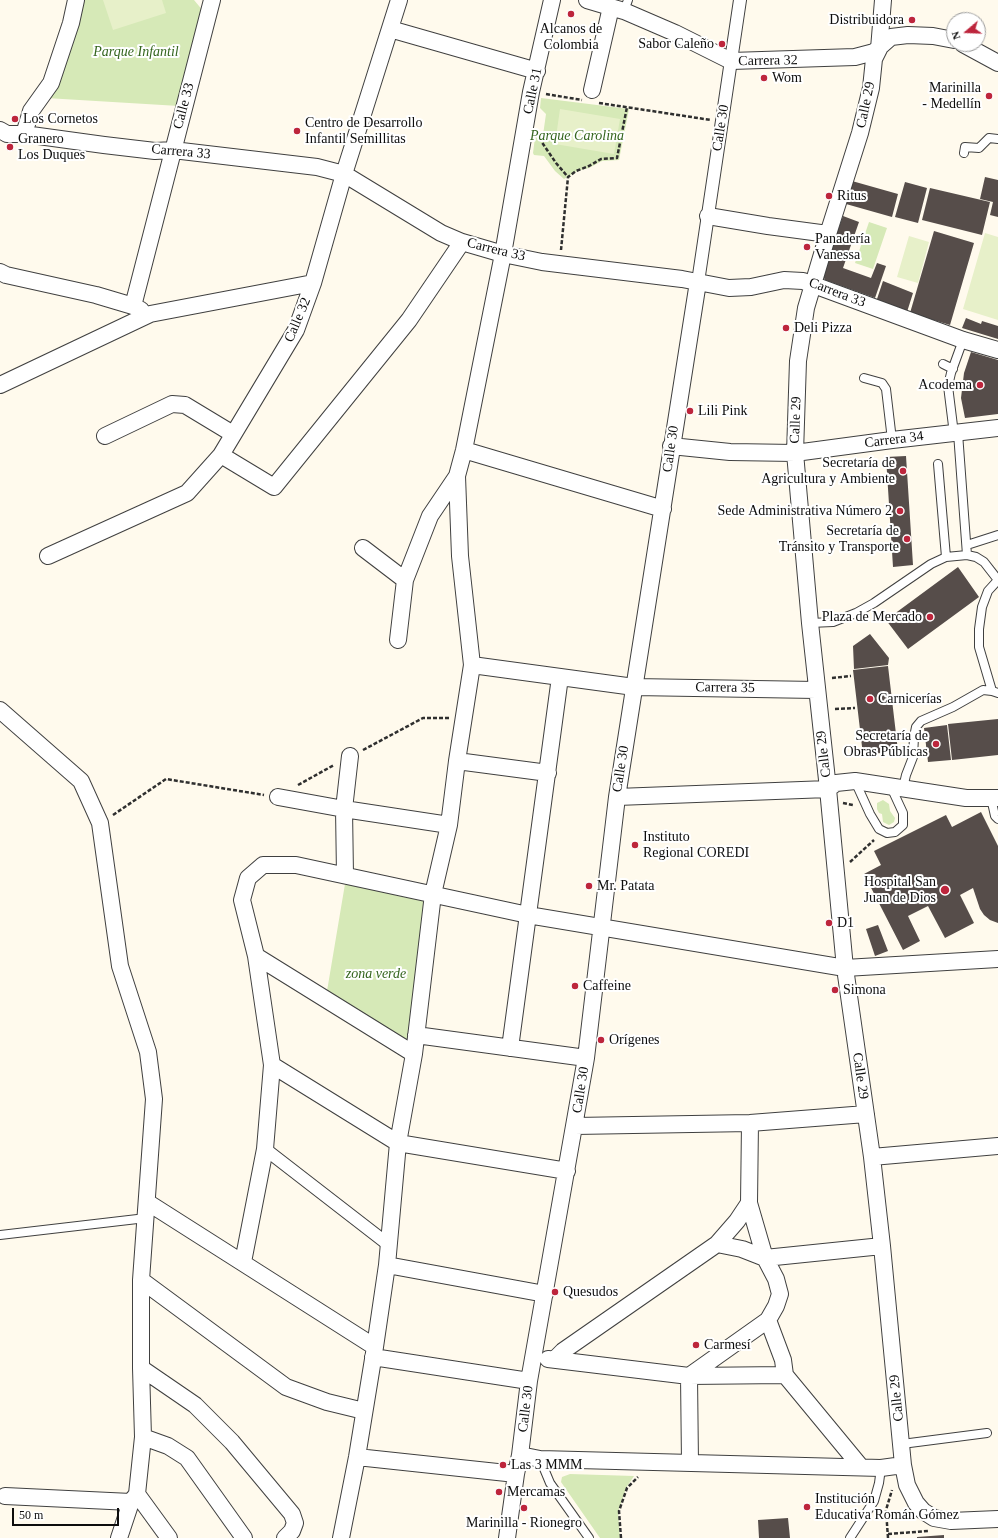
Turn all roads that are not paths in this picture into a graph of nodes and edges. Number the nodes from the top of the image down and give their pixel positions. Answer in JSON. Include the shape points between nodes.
{"nodes":[{"id":1,"x":76,"y":0,"type":"edge"},
{"id":2,"x":212,"y":0,"type":"edge"},
{"id":3,"x":399,"y":0,"type":"edge"},
{"id":4,"x":552,"y":0,"type":"edge"},
{"id":5,"x":587,"y":0,"type":"edge"},
{"id":6,"x":740,"y":0,"type":"edge"},
{"id":7,"x":883,"y":0,"type":"edge"},
{"id":8,"x":621,"y":6,"type":"edge"},
{"id":9,"x":390,"y":29,"type":"junction"},
{"id":10,"x":946,"y":38,"type":"edge"},
{"id":11,"x":878,"y":50,"type":"junction"},
{"id":12,"x":979,"y":52,"type":"edge"},
{"id":13,"x":731,"y":61,"type":"junction"},
{"id":14,"x":998,"y":62,"type":"edge"},
{"id":15,"x":537,"y":71,"type":"junction"},
{"id":16,"x":591,"y":98,"type":"road end"},
{"id":17,"x":24,"y":134,"type":"junction"},
{"id":18,"x":2,"y":136,"type":"edge"},
{"id":19,"x":998,"y":139,"type":"edge"},
{"id":20,"x":173,"y":150,"type":"junction"},
{"id":21,"x":964,"y":153,"type":"dead end"},
{"id":22,"x":344,"y":174,"type":"junction"},
{"id":23,"x":708,"y":216,"type":"junction"},
{"id":24,"x":828,"y":234,"type":"junction"},
{"id":25,"x":462,"y":242,"type":"junction"},
{"id":26,"x":503,"y":254,"type":"junction"},
{"id":27,"x":2,"y":277,"type":"edge"},
{"id":28,"x":698,"y":282,"type":"junction"},
{"id":29,"x":313,"y":283,"type":"junction"},
{"id":30,"x":813,"y":284,"type":"junction"},
{"id":31,"x":133,"y":306,"type":"junction"},
{"id":32,"x":150,"y":314,"type":"junction"},
{"id":33,"x":963,"y":340,"type":"junction"},
{"id":34,"x":998,"y":350,"type":"edge"},
{"id":35,"x":943,"y":364,"type":"dead end"},
{"id":36,"x":952,"y":369,"type":"junction"},
{"id":37,"x":864,"y":378,"type":"dead end"},
{"id":38,"x":0,"y":385,"type":"edge"},
{"id":39,"x":998,"y":428,"type":"edge"},
{"id":40,"x":956,"y":433,"type":"junction"},
{"id":41,"x":233,"y":434,"type":"junction"},
{"id":42,"x":106,"y":436,"type":"dead end"},
{"id":43,"x":892,"y":440,"type":"junction"},
{"id":44,"x":671,"y":446,"type":"junction"},
{"id":45,"x":464,"y":450,"type":"junction"},
{"id":46,"x":795,"y":453,"type":"junction"},
{"id":47,"x":221,"y":455,"type":"junction"},
{"id":48,"x":938,"y":464,"type":"dead end"},
{"id":49,"x":458,"y":476,"type":"junction"},
{"id":50,"x":662,"y":509,"type":"junction"},
{"id":51,"x":998,"y":535,"type":"edge"},
{"id":52,"x":967,"y":545,"type":"junction"},
{"id":53,"x":363,"y":548,"type":"dead end"},
{"id":54,"x":967,"y":555,"type":"junction"},
{"id":55,"x":48,"y":556,"type":"dead end"},
{"id":56,"x":946,"y":557,"type":"junction"},
{"id":57,"x":405,"y":580,"type":"junction"},
{"id":58,"x":998,"y":580,"type":"edge"},
{"id":59,"x":810,"y":623,"type":"junction"},
{"id":60,"x":398,"y":640,"type":"dead end"},
{"id":61,"x":472,"y":665,"type":"junction"},
{"id":62,"x":560,"y":677,"type":"junction"},
{"id":63,"x":634,"y":687,"type":"junction"},
{"id":64,"x":816,"y":690,"type":"junction"},
{"id":65,"x":995,"y":692,"type":"edge"},
{"id":66,"x":0,"y":710,"type":"edge"},
{"id":67,"x":350,"y":756,"type":"road end"},
{"id":68,"x":457,"y":761,"type":"junction"},
{"id":69,"x":548,"y":773,"type":"junction"},
{"id":70,"x":855,"y":781,"type":"junction"},
{"id":71,"x":897,"y":788,"type":"junction"},
{"id":72,"x":828,"y":789,"type":"junction"},
{"id":73,"x":278,"y":797,"type":"road end"},
{"id":74,"x":617,"y":797,"type":"junction"},
{"id":75,"x":995,"y":798,"type":"edge"},
{"id":76,"x":344,"y":809,"type":"junction"},
{"id":77,"x":998,"y":819,"type":"edge"},
{"id":78,"x":449,"y":825,"type":"junction"},
{"id":79,"x":346,"y":875,"type":"junction"},
{"id":80,"x":433,"y":894,"type":"junction"},
{"id":81,"x":528,"y":915,"type":"junction"},
{"id":82,"x":602,"y":926,"type":"junction"},
{"id":83,"x":256,"y":956,"type":"junction"},
{"id":84,"x":998,"y":959,"type":"edge"},
{"id":85,"x":845,"y":968,"type":"junction"},
{"id":86,"x":416,"y":1035,"type":"junction"},
{"id":87,"x":510,"y":1048,"type":"junction"},
{"id":88,"x":414,"y":1054,"type":"junction"},
{"id":89,"x":586,"y":1058,"type":"junction"},
{"id":90,"x":272,"y":1065,"type":"junction"},
{"id":91,"x":866,"y":1114,"type":"junction"},
{"id":92,"x":750,"y":1123,"type":"junction"},
{"id":93,"x":575,"y":1126,"type":"junction"},
{"id":94,"x":398,"y":1143,"type":"junction"},
{"id":95,"x":998,"y":1146,"type":"edge"},
{"id":96,"x":265,"y":1149,"type":"junction"},
{"id":97,"x":872,"y":1157,"type":"junction"},
{"id":98,"x":567,"y":1171,"type":"junction"},
{"id":99,"x":749,"y":1203,"type":"junction"},
{"id":100,"x":147,"y":1210,"type":"junction"},
{"id":101,"x":0,"y":1235,"type":"edge"},
{"id":102,"x":717,"y":1244,"type":"junction"},
{"id":103,"x":389,"y":1245,"type":"junction"},
{"id":104,"x":882,"y":1246,"type":"junction"},
{"id":105,"x":765,"y":1258,"type":"junction"},
{"id":106,"x":242,"y":1262,"type":"junction"},
{"id":107,"x":387,"y":1265,"type":"junction"},
{"id":108,"x":141,"y":1280,"type":"junction"},
{"id":109,"x":545,"y":1294,"type":"junction"},
{"id":110,"x":768,"y":1320,"type":"junction"},
{"id":111,"x":374,"y":1352,"type":"junction"},
{"id":112,"x":534,"y":1358,"type":"junction"},
{"id":113,"x":554,"y":1360,"type":"junction"},
{"id":114,"x":141,"y":1368,"type":"junction"},
{"id":115,"x":785,"y":1375,"type":"junction"},
{"id":116,"x":689,"y":1376,"type":"junction"},
{"id":117,"x":530,"y":1381,"type":"junction"},
{"id":118,"x":364,"y":1411,"type":"junction"},
{"id":119,"x":987,"y":1434,"type":"dead end"},
{"id":120,"x":143,"y":1437,"type":"junction"},
{"id":121,"x":902,"y":1444,"type":"junction"},
{"id":122,"x":520,"y":1455,"type":"junction"},
{"id":123,"x":357,"y":1457,"type":"junction"},
{"id":124,"x":540,"y":1459,"type":"junction"},
{"id":125,"x":690,"y":1463,"type":"junction"},
{"id":126,"x":904,"y":1465,"type":"junction"},
{"id":127,"x":861,"y":1467,"type":"junction"},
{"id":128,"x":881,"y":1468,"type":"junction"},
{"id":129,"x":516,"y":1474,"type":"junction"},
{"id":130,"x":5,"y":1496,"type":"dead end"},
{"id":131,"x":134,"y":1498,"type":"junction"},
{"id":132,"x":998,"y":1519,"type":"edge"},
{"id":133,"x":119,"y":1538,"type":"edge"},
{"id":134,"x":169,"y":1538,"type":"edge"},
{"id":135,"x":244,"y":1538,"type":"edge"},
{"id":136,"x":285,"y":1538,"type":"edge"},
{"id":137,"x":341,"y":1538,"type":"edge"},
{"id":138,"x":507,"y":1538,"type":"edge"},
{"id":139,"x":589,"y":1538,"type":"edge"},
{"id":140,"x":850,"y":1538,"type":"edge"}],
"edges":[{"from":1,"to":17,"type":"street","via":[[51,83],[32,111]]},
{"from":2,"to":20,"type":"street","name":"Calle 33"},
{"from":3,"to":9,"type":"street","name":"Calle 32"},
{"from":4,"to":15,"type":"street","name":"Calle 31"},
{"from":5,"to":8,"type":"street","name":"Carrera 32"},
{"from":6,"to":13,"type":"street","name":"Calle 30"},
{"from":7,"to":11,"type":"street","name":"Calle 29"},
{"from":8,"to":13,"type":"street","name":"Carrera 32"},
{"from":8,"to":16,"type":"street"},
{"from":9,"to":15,"type":"street"},
{"from":9,"to":22,"type":"street","name":"Calle 32"},
{"from":10,"to":11,"type":"street","name":"Carrera 32","via":[[896,36],[891,37]]},
{"from":11,"to":13,"type":"street","name":"Carrera 32","via":[[855,57]]},
{"from":11,"to":24,"type":"street","name":"Calle 29","via":[[874,59],[871,88],[860,133]]},
{"from":12,"to":14,"type":"street"},
{"from":13,"to":23,"type":"street","name":"Calle 30"},
{"from":15,"to":26,"type":"street","name":"Calle 31","via":[[531,92]]},
{"from":17,"to":18,"type":"street","name":"Carrera 33"},
{"from":17,"to":20,"type":"street","name":"Carrera 33","via":[[155,151]]},
{"from":19,"to":21,"type":"lane","via":[[988,138],[979,148],[965,147]]},
{"from":20,"to":22,"type":"street","name":"Carrera 33","via":[[317,167]]},
{"from":20,"to":31,"type":"street","name":"Calle 33"},
{"from":22,"to":25,"type":"street","name":"Carrera 33","via":[[441,233]]},
{"from":22,"to":29,"type":"street","name":"Calle 32"},
{"from":23,"to":24,"type":"street"},
{"from":23,"to":28,"type":"street","name":"Calle 30"},
{"from":24,"to":30,"type":"street","name":"Calle 29"},
{"from":25,"to":26,"type":"street","name":"Carrera 33"},
{"from":25,"to":47,"type":"street","via":[[409,320],[274,488]]},
{"from":26,"to":28,"type":"street","name":"Carrera 33"},
{"from":26,"to":45,"type":"street","name":"Calle 31"},
{"from":27,"to":31,"type":"street","via":[[96,295]]},
{"from":28,"to":30,"type":"street","name":"Carrera 33","via":[[729,288],[751,287],[784,280],[803,280]]},
{"from":28,"to":44,"type":"street","name":"Calle 30"},
{"from":29,"to":32,"type":"street"},
{"from":29,"to":41,"type":"street","name":"Calle 32","via":[[296,330]]},
{"from":30,"to":33,"type":"street","name":"Carrera 33"},
{"from":30,"to":46,"type":"street","name":"Calle 29","via":[[806,308],[798,361]]},
{"from":31,"to":32,"type":"street"},
{"from":32,"to":38,"type":"street"},
{"from":33,"to":34,"type":"street","name":"Carrera 33"},
{"from":33,"to":36,"type":"lane"},
{"from":35,"to":36,"type":"lane"},
{"from":36,"to":40,"type":"lane","via":[[948,386]]},
{"from":37,"to":43,"type":"lane","via":[[882,383],[886,389]]},
{"from":39,"to":40,"type":"street","name":"Carrera 34"},
{"from":40,"to":43,"type":"street","name":"Carrera 34"},
{"from":40,"to":52,"type":"lane"},
{"from":41,"to":42,"type":"street","via":[[185,405],[172,404]]},
{"from":41,"to":47,"type":"street","name":"Calle 32"},
{"from":43,"to":46,"type":"street","name":"Carrera 34"},
{"from":44,"to":46,"type":"street","name":"Carrera 34","via":[[730,452]]},
{"from":44,"to":50,"type":"street","name":"Calle 30"},
{"from":45,"to":49,"type":"street","name":"Calle 31"},
{"from":45,"to":50,"type":"street"},
{"from":46,"to":59,"type":"street","name":"Calle 29"},
{"from":47,"to":55,"type":"street","name":"Calle 32","via":[[187,493]]},
{"from":48,"to":56,"type":"lane"},
{"from":49,"to":57,"type":"street","via":[[430,516]]},
{"from":49,"to":61,"type":"street","via":[[460,556]]},
{"from":50,"to":63,"type":"street","name":"Calle 30"},
{"from":51,"to":52,"type":"lane"},
{"from":52,"to":54,"type":"lane"},
{"from":53,"to":57,"type":"street"},
{"from":54,"to":56,"type":"lane"},
{"from":54,"to":58,"type":"lane","via":[[976,556],[984,562]]},
{"from":56,"to":59,"type":"lane","via":[[856,612],[833,622]]},
{"from":57,"to":60,"type":"street"},
{"from":58,"to":65,"type":"lane","via":[[988,591],[982,607],[979,628],[979,647]]},
{"from":59,"to":64,"type":"street","name":"Calle 29"},
{"from":61,"to":62,"type":"street","name":"Carrera 35"},
{"from":61,"to":68,"type":"street"},
{"from":62,"to":63,"type":"street","name":"Carrera 35"},
{"from":62,"to":69,"type":"street"},
{"from":63,"to":64,"type":"street","name":"Carrera 35"},
{"from":63,"to":74,"type":"street","name":"Calle 30"},
{"from":64,"to":72,"type":"street","name":"Calle 29"},
{"from":65,"to":71,"type":"lane","via":[[983,690],[921,721],[916,727],[913,757],[906,775]]},
{"from":66,"to":100,"type":"street","via":[[81,781],[100,822],[120,966],[148,1052],[154,1099]]},
{"from":67,"to":76,"type":"street"},
{"from":68,"to":69,"type":"street"},
{"from":68,"to":78,"type":"street"},
{"from":69,"to":81,"type":"street"},
{"from":70,"to":71,"type":"street"},
{"from":70,"to":71,"type":"lane","via":[[879,829],[887,833],[895,832],[903,825]]},
{"from":70,"to":72,"type":"street","via":[[836,783]]},
{"from":71,"to":75,"type":"street","via":[[966,798]]},
{"from":72,"to":74,"type":"street"},
{"from":72,"to":85,"type":"street","name":"Calle 29"},
{"from":73,"to":76,"type":"street"},
{"from":74,"to":82,"type":"street","name":"Calle 30"},
{"from":75,"to":77,"type":"lane","via":[[995,816]]},
{"from":76,"to":78,"type":"street"},
{"from":76,"to":79,"type":"street"},
{"from":78,"to":80,"type":"street"},
{"from":79,"to":80,"type":"street"},
{"from":79,"to":83,"type":"street","via":[[296,865],[263,865],[248,878],[242,900]]},
{"from":80,"to":81,"type":"street"},
{"from":80,"to":86,"type":"street"},
{"from":81,"to":82,"type":"street"},
{"from":81,"to":87,"type":"street"},
{"from":82,"to":85,"type":"street"},
{"from":82,"to":89,"type":"street","name":"Calle 30"},
{"from":83,"to":88,"type":"street"},
{"from":83,"to":90,"type":"street"},
{"from":84,"to":85,"type":"street"},
{"from":85,"to":91,"type":"street","name":"Calle 29"},
{"from":86,"to":87,"type":"street"},
{"from":86,"to":88,"type":"street"},
{"from":87,"to":89,"type":"street"},
{"from":88,"to":94,"type":"street"},
{"from":89,"to":93,"type":"street","name":"Calle 30"},
{"from":90,"to":94,"type":"street"},
{"from":90,"to":96,"type":"street"},
{"from":91,"to":92,"type":"street"},
{"from":91,"to":97,"type":"street","name":"Calle 29"},
{"from":92,"to":93,"type":"street"},
{"from":92,"to":99,"type":"street"},
{"from":93,"to":98,"type":"street","name":"Calle 30"},
{"from":94,"to":98,"type":"street"},
{"from":94,"to":103,"type":"street"},
{"from":95,"to":97,"type":"street"},
{"from":96,"to":103,"type":"street"},
{"from":96,"to":106,"type":"street"},
{"from":97,"to":104,"type":"street","name":"Calle 29"},
{"from":98,"to":109,"type":"street","name":"Calle 30"},
{"from":99,"to":102,"type":"street"},
{"from":99,"to":105,"type":"street"},
{"from":100,"to":101,"type":"lane"},
{"from":100,"to":106,"type":"street"},
{"from":100,"to":108,"type":"street"},
{"from":102,"to":105,"type":"street","via":[[742,1249]]},
{"from":102,"to":113,"type":"street","via":[[563,1351]]},
{"from":103,"to":107,"type":"street"},
{"from":104,"to":105,"type":"street"},
{"from":104,"to":121,"type":"street","name":"Calle 29"},
{"from":105,"to":110,"type":"street","via":[[776,1279],[780,1294]]},
{"from":106,"to":111,"type":"street"},
{"from":107,"to":109,"type":"street"},
{"from":107,"to":111,"type":"street"},
{"from":108,"to":114,"type":"street"},
{"from":108,"to":118,"type":"street","via":[[286,1387],[327,1402]]},
{"from":109,"to":112,"type":"street","name":"Calle 30"},
{"from":110,"to":115,"type":"street","via":[[783,1360]]},
{"from":110,"to":116,"type":"street"},
{"from":111,"to":117,"type":"street"},
{"from":111,"to":118,"type":"street"},
{"from":112,"to":113,"type":"street"},
{"from":112,"to":117,"type":"street","name":"Calle 30"},
{"from":113,"to":116,"type":"street"},
{"from":114,"to":120,"type":"street"},
{"from":114,"to":136,"type":"street","via":[[195,1405],[232,1442],[292,1514],[295,1523]]},
{"from":115,"to":116,"type":"street"},
{"from":115,"to":127,"type":"street"},
{"from":116,"to":125,"type":"street"},
{"from":117,"to":122,"type":"street","name":"Calle 30"},
{"from":118,"to":123,"type":"street"},
{"from":119,"to":121,"type":"lane"},
{"from":120,"to":131,"type":"street"},
{"from":120,"to":135,"type":"street","via":[[168,1446],[187,1458]]},
{"from":121,"to":126,"type":"street","name":"Calle 29"},
{"from":122,"to":124,"type":"street"},
{"from":122,"to":129,"type":"street","name":"Calle 30"},
{"from":123,"to":129,"type":"street"},
{"from":123,"to":137,"type":"street"},
{"from":124,"to":125,"type":"street"},
{"from":124,"to":139,"type":"lane","via":[[550,1483]]},
{"from":125,"to":127,"type":"street"},
{"from":126,"to":128,"type":"street"},
{"from":126,"to":132,"type":"street","name":"Calle 29","via":[[910,1494],[923,1511],[934,1518],[951,1521]]},
{"from":127,"to":128,"type":"street"},
{"from":128,"to":140,"type":"lane","via":[[874,1501]]},
{"from":129,"to":138,"type":"street","name":"Calle 30"},
{"from":130,"to":131,"type":"street"},
{"from":131,"to":133,"type":"street"},
{"from":131,"to":134,"type":"street"}]}
